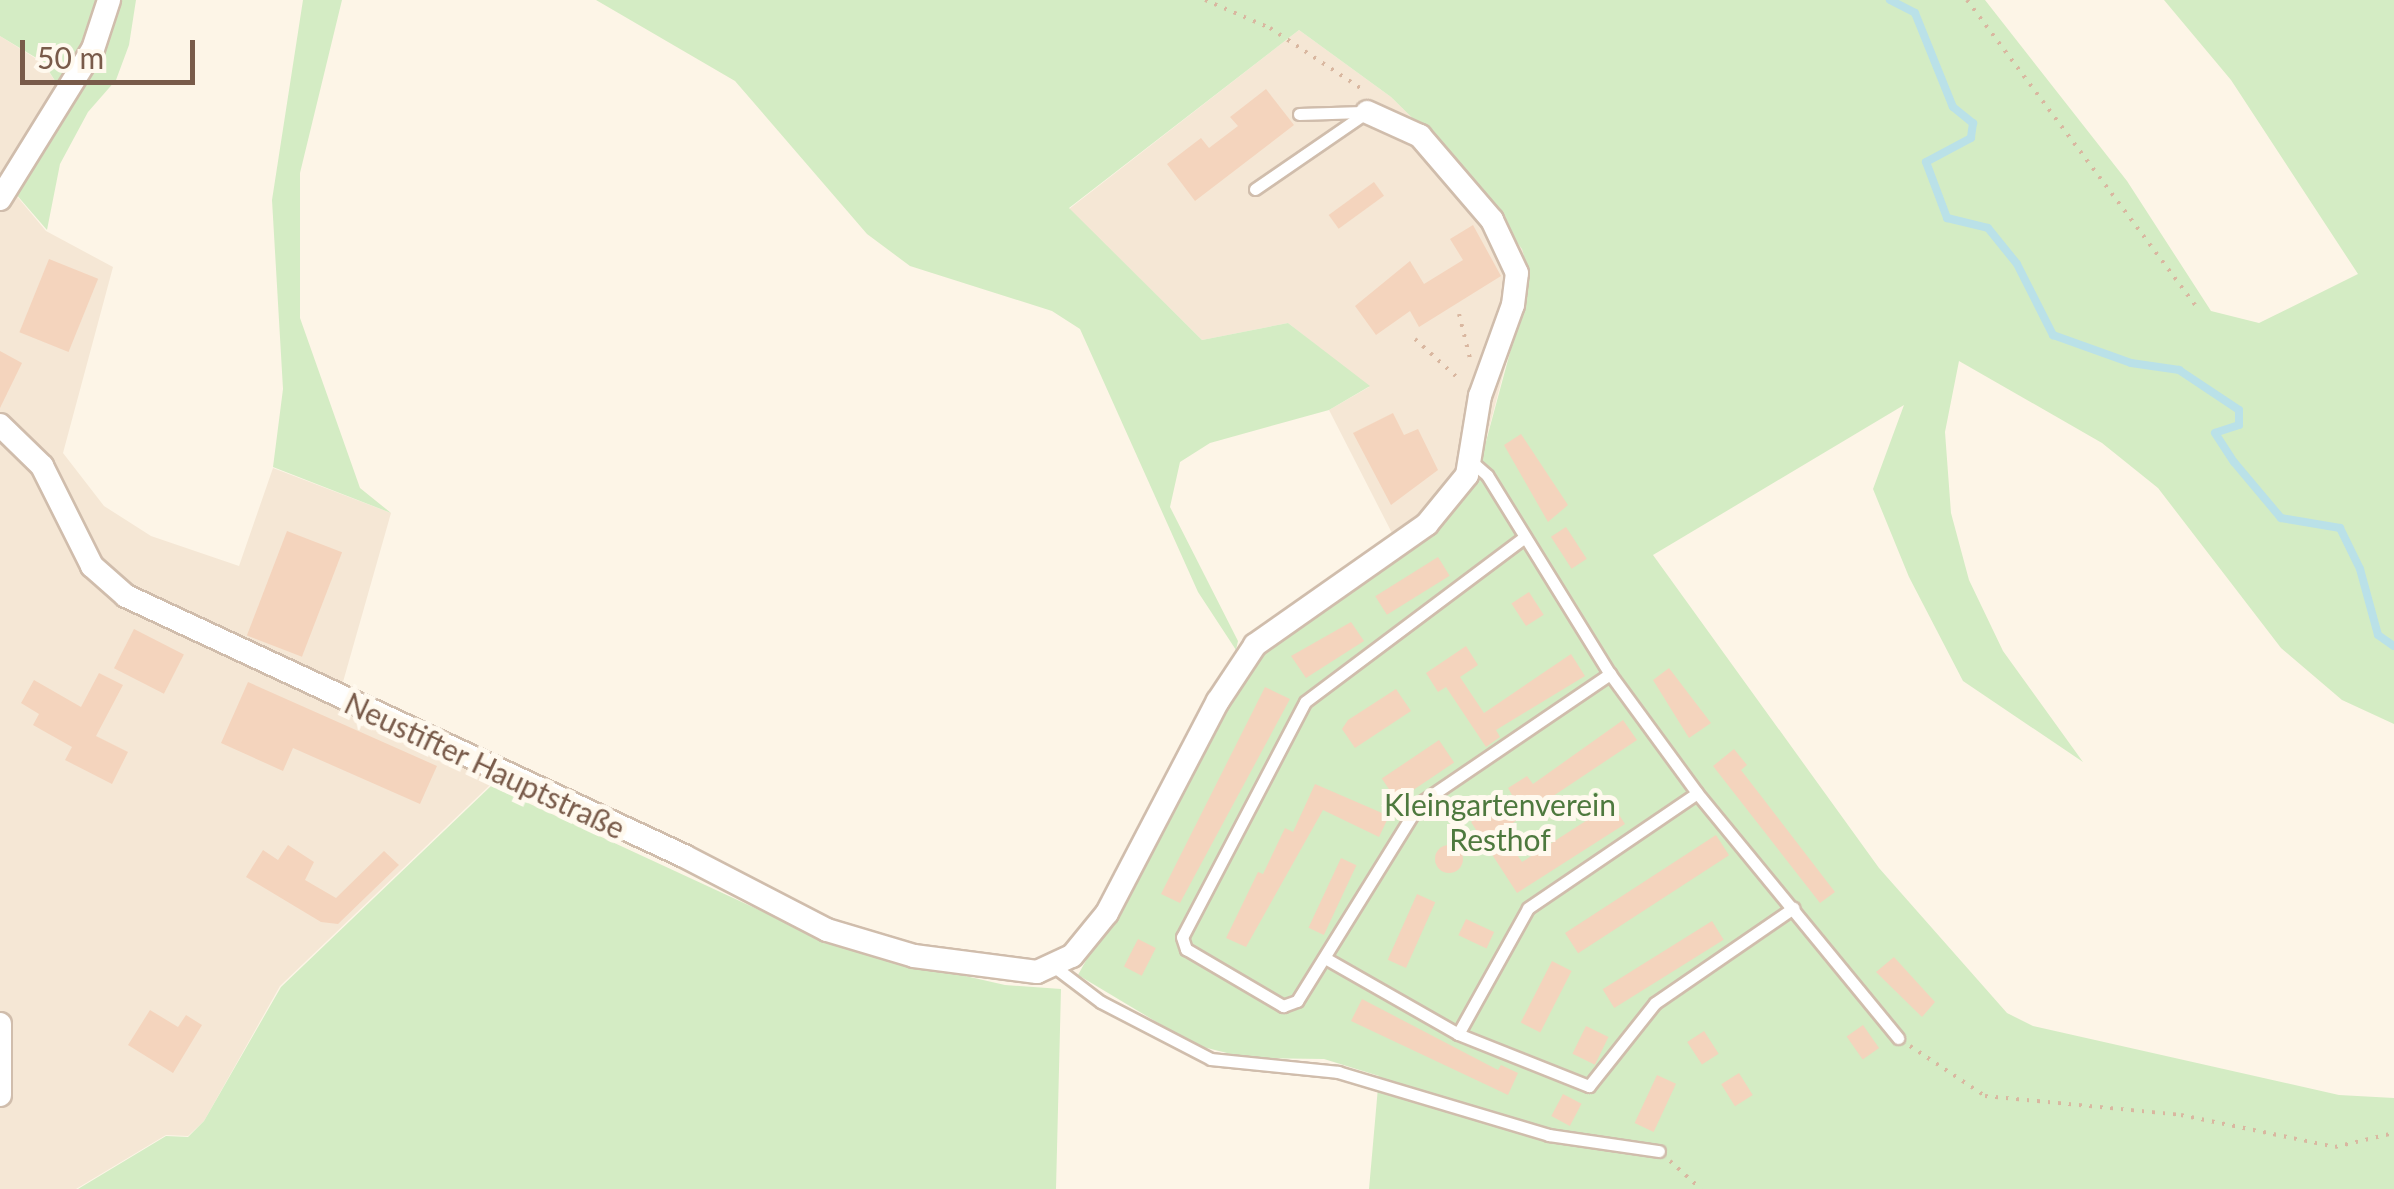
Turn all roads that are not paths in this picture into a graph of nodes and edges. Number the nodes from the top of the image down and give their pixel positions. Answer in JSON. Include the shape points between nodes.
{"nodes":[{"id":1,"x":108,"y":0,"type":"edge"},
{"id":2,"x":1367,"y":112,"type":"junction"},
{"id":3,"x":1299,"y":114,"type":"dead end"},
{"id":4,"x":1255,"y":190,"type":"dead end"},
{"id":5,"x":0,"y":199,"type":"edge"},
{"id":6,"x":0,"y":426,"type":"edge"},
{"id":7,"x":1472,"y":462,"type":"junction"},
{"id":8,"x":1522,"y":539,"type":"junction"},
{"id":9,"x":1610,"y":674,"type":"junction"},
{"id":10,"x":1698,"y":793,"type":"junction"},
{"id":11,"x":1793,"y":908,"type":"junction"},
{"id":12,"x":1325,"y":958,"type":"junction"},
{"id":13,"x":1056,"y":968,"type":"junction"},
{"id":14,"x":0,"y":1024,"type":"edge"},
{"id":15,"x":1458,"y":1034,"type":"junction"},
{"id":16,"x":1898,"y":1038,"type":"road end"},
{"id":17,"x":0,"y":1094,"type":"edge"},
{"id":18,"x":1659,"y":1152,"type":"road end"}],
"edges":[{"from":1,"to":5,"type":"street","via":[[93,49]]},
{"from":2,"to":3,"type":"lane"},
{"from":2,"to":4,"type":"lane"},
{"from":2,"to":7,"type":"street","via":[[1420,136],[1513,259],[1513,305],[1480,396]]},
{"from":6,"to":13,"type":"street","name":"Neustifter Hauptstraße","via":[[42,466],[92,566],[152,610],[684,856],[827,930],[963,964],[1017,972]]},
{"from":7,"to":8,"type":"lane","via":[[1487,475]]},
{"from":7,"to":13,"type":"street","via":[[1459,490],[1427,524],[1255,646],[1218,700],[1107,913]]},
{"from":8,"to":9,"type":"lane"},
{"from":8,"to":12,"type":"lane","via":[[1305,702],[1182,937],[1186,950],[1283,1006],[1297,1001]]},
{"from":9,"to":10,"type":"lane"},
{"from":9,"to":12,"type":"lane","via":[[1420,803]]},
{"from":10,"to":11,"type":"lane"},
{"from":10,"to":15,"type":"lane","via":[[1528,908]]},
{"from":11,"to":15,"type":"lane","via":[[1655,1004],[1589,1086]]},
{"from":11,"to":16,"type":"lane"},
{"from":12,"to":15,"type":"lane"},
{"from":13,"to":18,"type":"lane","via":[[1101,1002],[1211,1059],[1338,1072],[1549,1134]]},
{"from":14,"to":17,"type":"street"}]}
